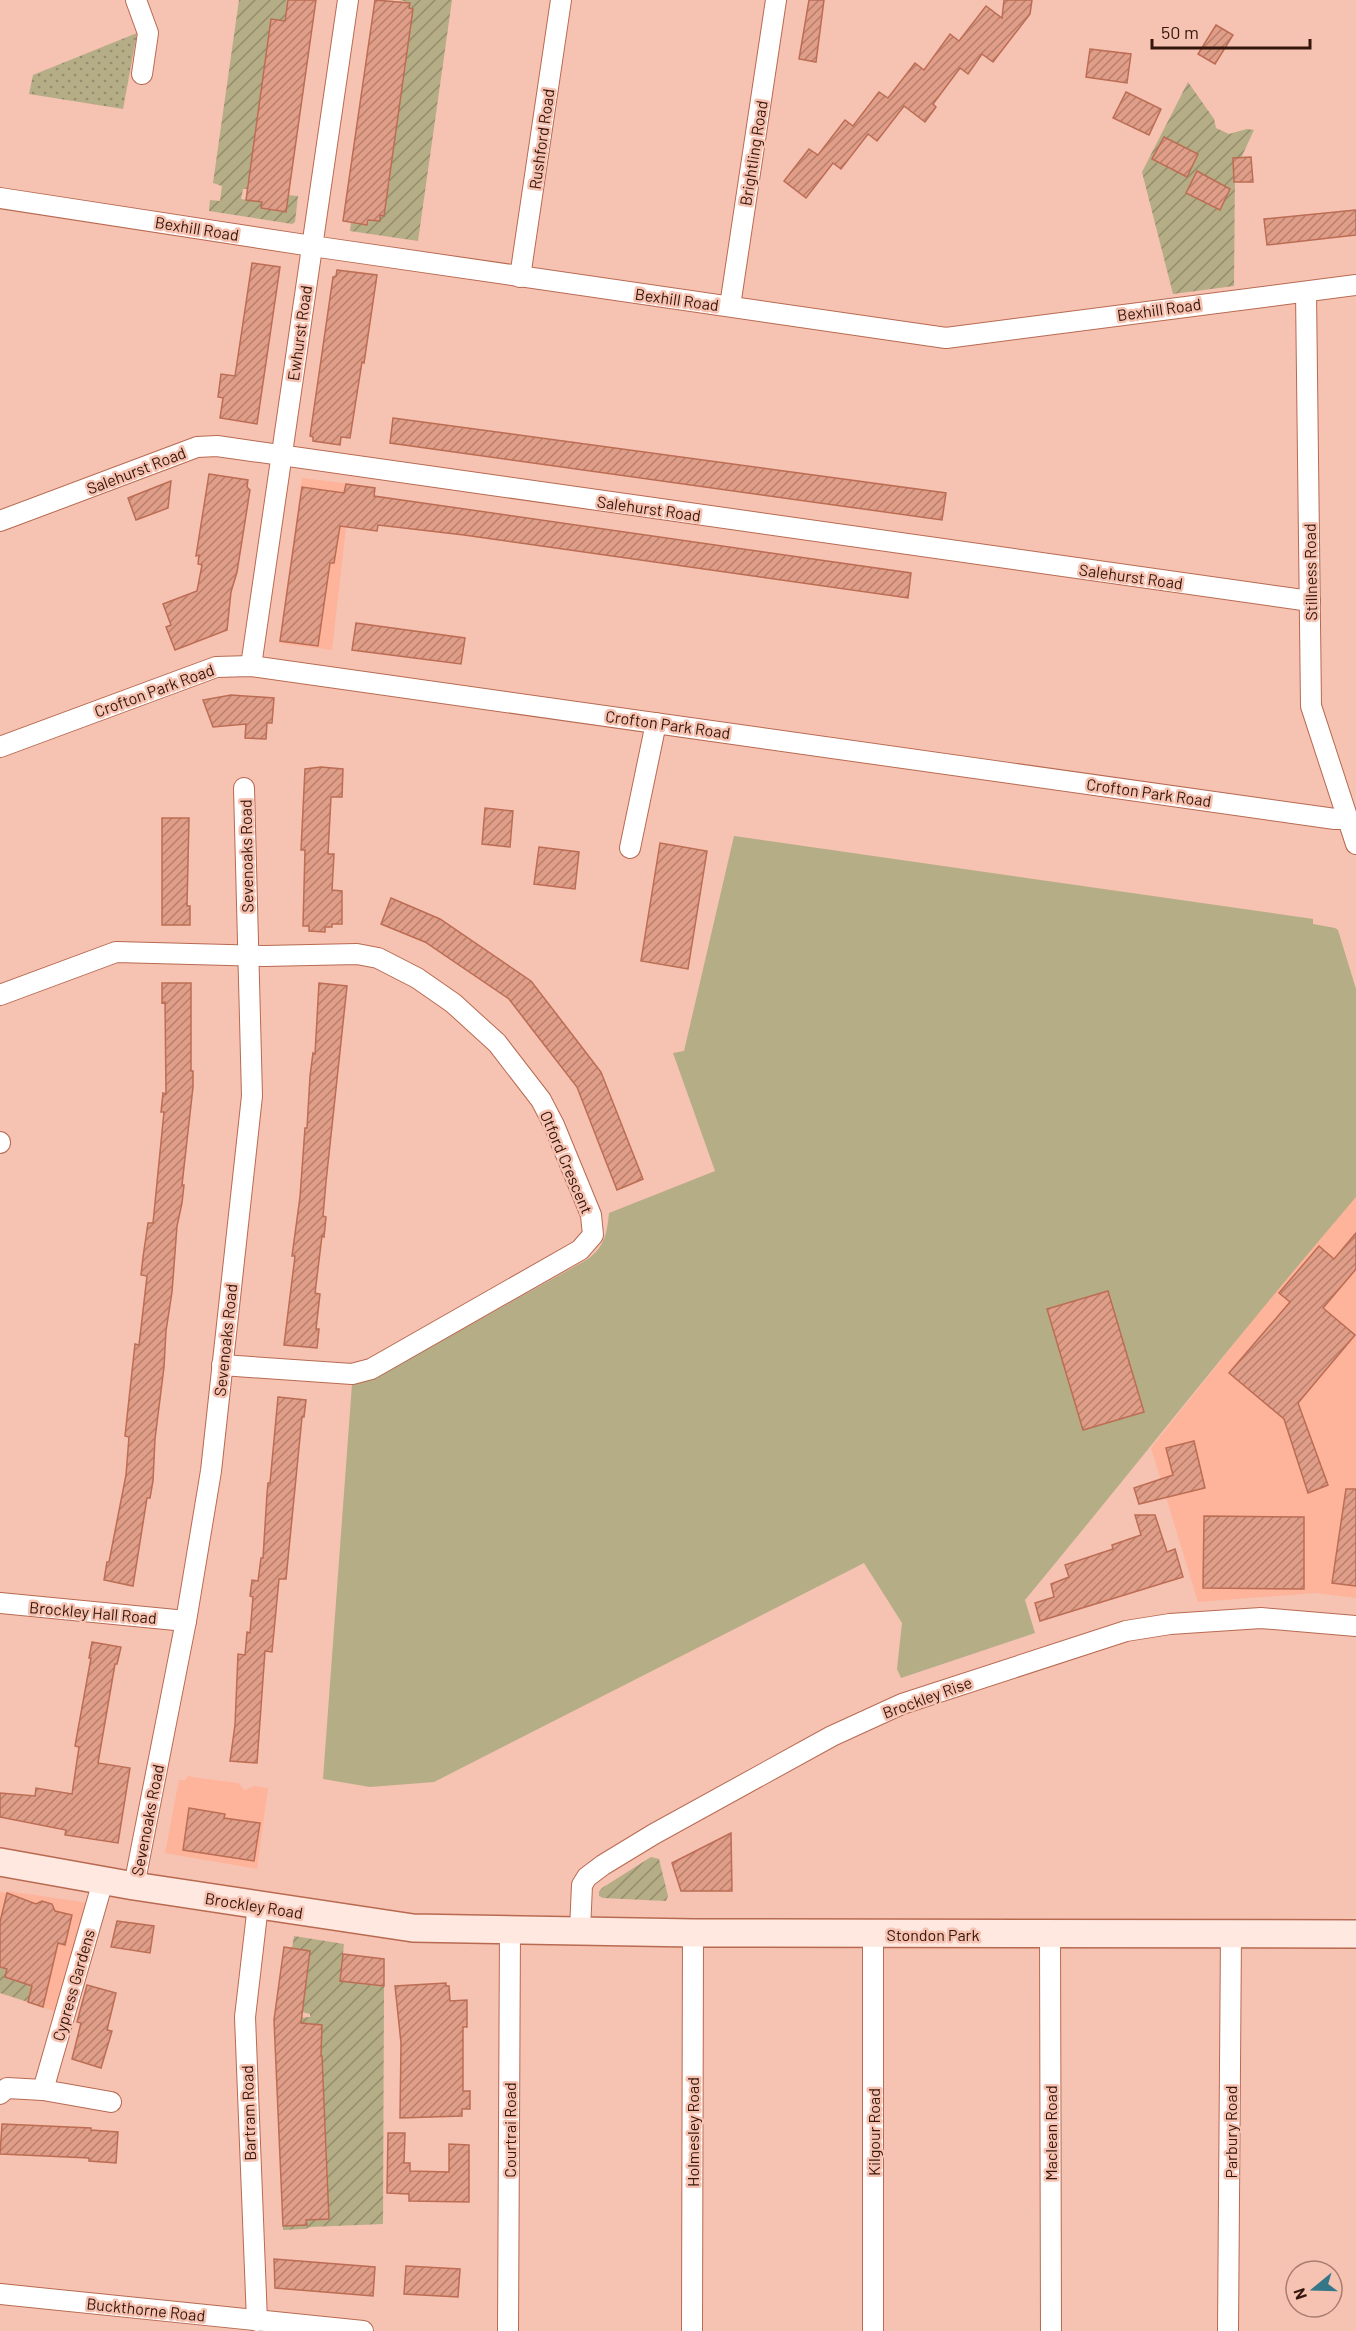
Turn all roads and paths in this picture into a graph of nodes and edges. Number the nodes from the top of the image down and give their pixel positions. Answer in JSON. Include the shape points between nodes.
{"nodes":[{"id":1,"x":136,"y":0,"type":"edge"},
{"id":2,"x":348,"y":0,"type":"edge"},
{"id":3,"x":561,"y":0,"type":"edge"},
{"id":4,"x":776,"y":0,"type":"edge"},
{"id":5,"x":142,"y":74,"type":"dead end"},
{"id":6,"x":0,"y":198,"type":"edge"},
{"id":7,"x":312,"y":246,"type":"junction"},
{"id":8,"x":520,"y":277,"type":"junction"},
{"id":9,"x":1356,"y":285,"type":"edge"},
{"id":10,"x":1306,"y":292,"type":"junction"},
{"id":11,"x":730,"y":306,"type":"junction"},
{"id":12,"x":282,"y":456,"type":"junction"},
{"id":13,"x":0,"y":521,"type":"edge"},
{"id":14,"x":1310,"y":601,"type":"junction"},
{"id":15,"x":251,"y":666,"type":"junction"},
{"id":16,"x":656,"y":723,"type":"junction"},
{"id":17,"x":0,"y":747,"type":"edge"},
{"id":18,"x":244,"y":788,"type":"dead end"},
{"id":19,"x":1353,"y":830,"type":"edge"},
{"id":20,"x":630,"y":848,"type":"dead end"},
{"id":21,"x":249,"y":956,"type":"junction"},
{"id":22,"x":0,"y":994,"type":"edge"},
{"id":23,"x":222,"y":1365,"type":"junction"},
{"id":24,"x":0,"y":1603,"type":"edge"},
{"id":25,"x":186,"y":1621,"type":"junction"},
{"id":26,"x":1356,"y":1626,"type":"edge"},
{"id":27,"x":0,"y":1862,"type":"edge"},
{"id":28,"x":104,"y":1881,"type":"junction"},
{"id":29,"x":134,"y":1886,"type":"junction"},
{"id":30,"x":258,"y":1905,"type":"junction"},
{"id":31,"x":510,"y":1929,"type":"junction"},
{"id":32,"x":580,"y":1930,"type":"junction"},
{"id":33,"x":693,"y":1933,"type":"junction"},
{"id":34,"x":1231,"y":1933,"type":"junction"},
{"id":35,"x":873,"y":1934,"type":"junction"},
{"id":36,"x":1050,"y":1934,"type":"junction"},
{"id":37,"x":1356,"y":1934,"type":"edge"},
{"id":38,"x":43,"y":2090,"type":"junction"},
{"id":39,"x":0,"y":2094,"type":"edge"},
{"id":40,"x":111,"y":2102,"type":"dead end"},
{"id":41,"x":0,"y":2294,"type":"edge"},
{"id":42,"x":257,"y":2320,"type":"junction"},
{"id":43,"x":363,"y":2331,"type":"edge"},
{"id":44,"x":508,"y":2331,"type":"edge"},
{"id":45,"x":692,"y":2331,"type":"edge"},
{"id":46,"x":873,"y":2331,"type":"edge"},
{"id":47,"x":1051,"y":2331,"type":"edge"},
{"id":48,"x":1228,"y":2331,"type":"edge"}],
"edges":[{"from":1,"to":5,"type":"street","via":[[148,33]]},
{"from":2,"to":7,"type":"street","name":"Ewhurst Road"},
{"from":3,"to":8,"type":"street","name":"Rushford Road"},
{"from":4,"to":11,"type":"street","name":"Brightling Road"},
{"from":6,"to":7,"type":"street","name":"Bexhill Road"},
{"from":7,"to":8,"type":"street","name":"Bexhill Road"},
{"from":7,"to":12,"type":"street","name":"Ewhurst Road"},
{"from":8,"to":11,"type":"street","name":"Bexhill Road"},
{"from":9,"to":10,"type":"street","name":"Bexhill Road"},
{"from":10,"to":11,"type":"street","name":"Bexhill Road","via":[[946,338]]},
{"from":10,"to":14,"type":"street","name":"Stillness Road"},
{"from":12,"to":13,"type":"street","name":"Salehurst Road","via":[[217,446],[197,447]]},
{"from":12,"to":14,"type":"street","name":"Salehurst Road"},
{"from":12,"to":15,"type":"street","name":"Ewhurst Road"},
{"from":14,"to":19,"type":"street","name":"Stillness Road","via":[[1311,706]]},
{"from":15,"to":16,"type":"street","name":"Crofton Park Road"},
{"from":15,"to":17,"type":"street","name":"Crofton Park Road","via":[[216,666]]},
{"from":16,"to":19,"type":"street","name":"Crofton Park Road","via":[[1335,819]]},
{"from":16,"to":20,"type":"street"},
{"from":18,"to":21,"type":"street","name":"Sevenoaks Road"},
{"from":21,"to":22,"type":"street","via":[[116,952]]},
{"from":21,"to":23,"type":"street","name":"Sevenoaks Road","via":[[252,1096]]},
{"from":21,"to":23,"type":"street","name":"Otford Crescent","via":[[357,954],[378,958],[453,1003],[497,1043],[541,1100],[585,1197],[593,1235],[580,1251],[371,1369],[352,1374]]},
{"from":23,"to":25,"type":"street","name":"Sevenoaks Road","via":[[211,1471]]},
{"from":24,"to":25,"type":"street","name":"Brockley Hall Road"},
{"from":25,"to":29,"type":"street","name":"Sevenoaks Road"},
{"from":26,"to":32,"type":"street","name":"Brockley Rise","via":[[1261,1618],[1126,1631],[902,1704],[832,1736],[603,1865],[582,1885]]},
{"from":27,"to":28,"type":"main road","name":"Brockley Road"},
{"from":28,"to":29,"type":"main road","name":"Brockley Road"},
{"from":28,"to":38,"type":"street","name":"Cypress Gardens"},
{"from":29,"to":30,"type":"main road","name":"Brockley Road"},
{"from":30,"to":31,"type":"main road","name":"Brockley Road","via":[[413,1928]]},
{"from":30,"to":42,"type":"street","name":"Bartram Road","via":[[244,2017]]},
{"from":31,"to":32,"type":"main road","name":"Stondon Park"},
{"from":31,"to":44,"type":"street","name":"Courtrai Road"},
{"from":32,"to":33,"type":"main road","name":"Stondon Park"},
{"from":33,"to":35,"type":"main road","name":"Stondon Park"},
{"from":33,"to":45,"type":"street","name":"Holmesley Road"},
{"from":34,"to":36,"type":"main road","name":"Stondon Park"},
{"from":34,"to":37,"type":"main road","name":"Stondon Park"},
{"from":34,"to":48,"type":"street","name":"Parbury Road"},
{"from":35,"to":36,"type":"main road","name":"Stondon Park"},
{"from":35,"to":46,"type":"street","name":"Kilgour Road"},
{"from":36,"to":47,"type":"street","name":"Maclean Road"},
{"from":38,"to":39,"type":"street","via":[[7,2088]]},
{"from":38,"to":40,"type":"street"},
{"from":41,"to":42,"type":"street","name":"Buckthorne Road"},
{"from":42,"to":43,"type":"street","name":"Buckthorne Road"}]}
